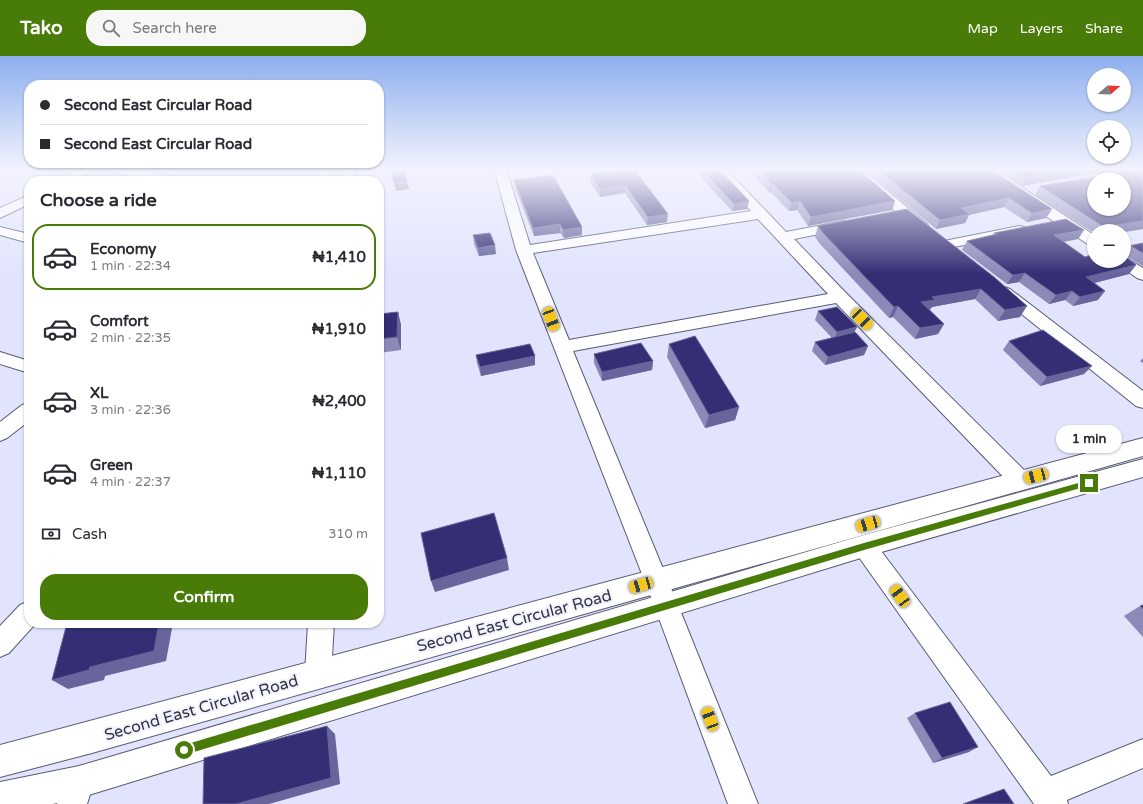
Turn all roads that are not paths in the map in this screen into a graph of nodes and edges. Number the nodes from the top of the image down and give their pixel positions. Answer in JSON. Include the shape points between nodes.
{"nodes":[{"id":1,"x":20,"y":204,"type":"edge"},
{"id":2,"x":510,"y":204,"type":"edge"},
{"id":3,"x":752,"y":204,"type":"edge"},
{"id":4,"x":887,"y":204,"type":"edge"},
{"id":5,"x":1037,"y":204,"type":"edge"},
{"id":6,"x":0,"y":214,"type":"edge"},
{"id":7,"x":761,"y":214,"type":"junction"},
{"id":8,"x":1062,"y":221,"type":"junction"},
{"id":9,"x":859,"y":222,"type":"edge"},
{"id":10,"x":0,"y":231,"type":"edge"},
{"id":11,"x":782,"y":236,"type":"junction"},
{"id":12,"x":1087,"y":237,"type":"edge"},
{"id":13,"x":24,"y":238,"type":"edge"},
{"id":14,"x":524,"y":250,"type":"junction"},
{"id":15,"x":1131,"y":267,"type":"edge"},
{"id":16,"x":1143,"y":275,"type":"edge"},
{"id":17,"x":994,"y":284,"type":"edge"},
{"id":18,"x":840,"y":297,"type":"junction"},
{"id":19,"x":562,"y":347,"type":"junction"},
{"id":20,"x":0,"y":358,"type":"edge"},
{"id":21,"x":24,"y":365,"type":"edge"},
{"id":22,"x":1143,"y":401,"type":"edge"},
{"id":23,"x":24,"y":414,"type":"edge"},
{"id":24,"x":0,"y":433,"type":"edge"},
{"id":25,"x":1143,"y":447,"type":"edge"},
{"id":26,"x":1143,"y":468,"type":"edge"},
{"id":27,"x":1020,"y":480,"type":"junction"},
{"id":28,"x":864,"y":546,"type":"junction"},
{"id":29,"x":661,"y":593,"type":"junction"},
{"id":30,"x":24,"y":618,"type":"edge"},
{"id":31,"x":321,"y":628,"type":"edge"},
{"id":32,"x":0,"y":644,"type":"edge"},
{"id":33,"x":318,"y":674,"type":"junction"},
{"id":34,"x":1143,"y":753,"type":"edge"},
{"id":35,"x":0,"y":761,"type":"edge"},
{"id":36,"x":76,"y":793,"type":"edge"},
{"id":37,"x":0,"y":799,"type":"edge"},
{"id":38,"x":1049,"y":799,"type":"edge"},
{"id":39,"x":743,"y":804,"type":"edge"}],
"edges":[{"from":1,"to":6,"type":"street"},
{"from":2,"to":14,"type":"street"},
{"from":3,"to":7,"type":"street"},
{"from":4,"to":8,"type":"street","via":[[898,215],[951,250]]},
{"from":5,"to":8,"type":"street"},
{"from":7,"to":11,"type":"street"},
{"from":7,"to":14,"type":"street"},
{"from":8,"to":12,"type":"street"},
{"from":9,"to":11,"type":"street"},
{"from":10,"to":13,"type":"street"},
{"from":11,"to":18,"type":"street"},
{"from":14,"to":19,"type":"street"},
{"from":15,"to":16,"type":"street"},
{"from":17,"to":22,"type":"street"},
{"from":18,"to":19,"type":"street"},
{"from":18,"to":27,"type":"street"},
{"from":19,"to":29,"type":"street"},
{"from":20,"to":21,"type":"street"},
{"from":23,"to":24,"type":"street"},
{"from":25,"to":27,"type":"main road","name":"Second East Circular Road"},
{"from":26,"to":28,"type":"main road","name":"Second East Circular Road"},
{"from":27,"to":29,"type":"main road","name":"Second East Circular Road","via":[[846,530]]},
{"from":28,"to":29,"type":"main road","name":"Second East Circular Road"},
{"from":28,"to":38,"type":"street"},
{"from":29,"to":33,"type":"main road","name":"Second East Circular Road"},
{"from":29,"to":36,"type":"main road","name":"Second East Circular Road","via":[[523,650],[318,709]]},
{"from":29,"to":39,"type":"street"},
{"from":30,"to":32,"type":"street"},
{"from":31,"to":33,"type":"street"},
{"from":33,"to":35,"type":"main road","name":"Second East Circular Road"},
{"from":34,"to":38,"type":"street"},
{"from":36,"to":37,"type":"main road","name":"Second East Circular Road"}]}
